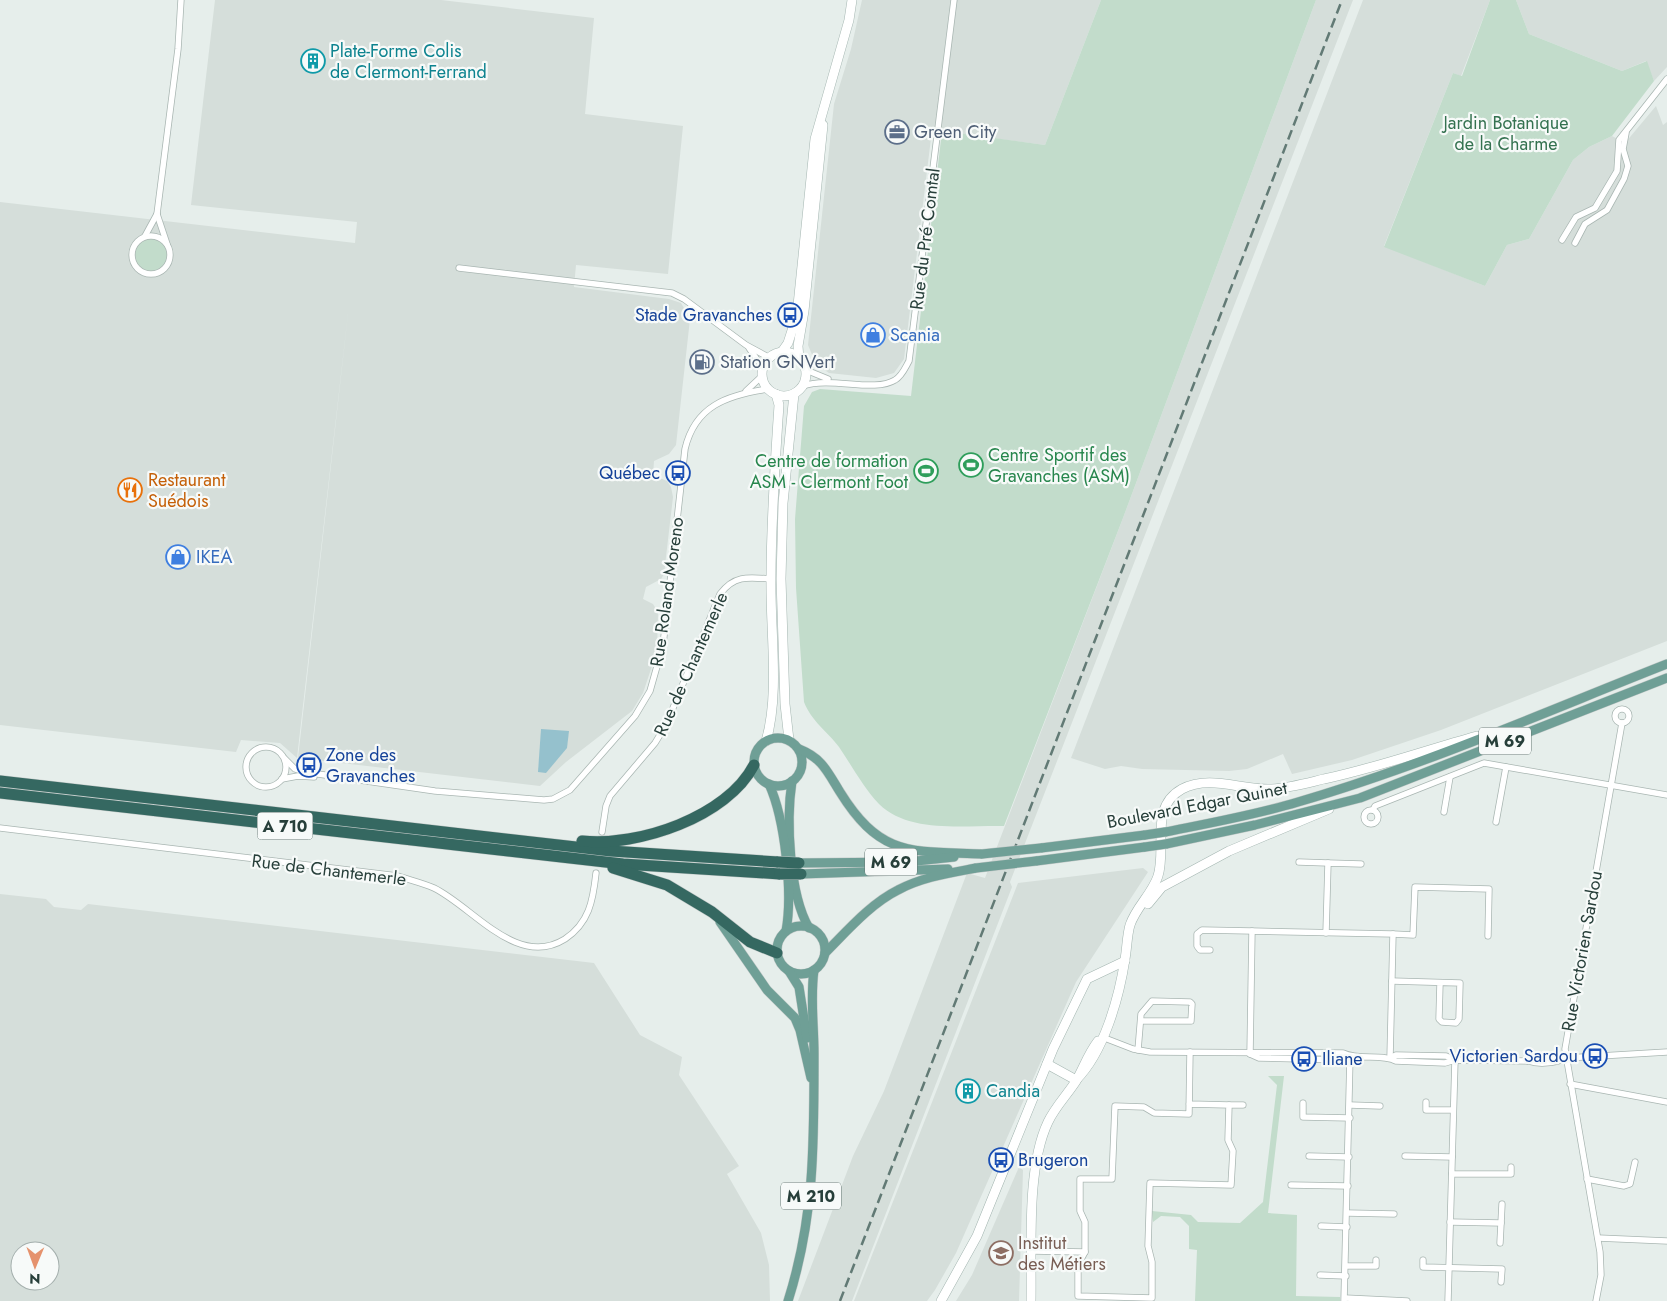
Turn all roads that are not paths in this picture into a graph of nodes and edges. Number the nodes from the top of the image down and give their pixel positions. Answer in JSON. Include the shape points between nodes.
{"nodes":[{"id":1,"x":181,"y":0,"type":"edge"},
{"id":2,"x":852,"y":0,"type":"edge"},
{"id":3,"x":954,"y":0,"type":"edge"},
{"id":4,"x":1667,"y":80,"type":"edge"},
{"id":5,"x":825,"y":100,"type":"junction"},
{"id":6,"x":1626,"y":131,"type":"junction"},
{"id":7,"x":157,"y":214,"type":"junction"},
{"id":8,"x":145,"y":236,"type":"junction"},
{"id":9,"x":1562,"y":240,"type":"dead end"},
{"id":10,"x":1575,"y":243,"type":"dead end"},
{"id":11,"x":167,"y":244,"type":"junction"},
{"id":12,"x":459,"y":268,"type":"dead end"},
{"id":13,"x":746,"y":344,"type":"junction"},
{"id":14,"x":781,"y":353,"type":"junction"},
{"id":15,"x":770,"y":358,"type":"junction"},
{"id":16,"x":799,"y":358,"type":"junction"},
{"id":17,"x":806,"y":370,"type":"junction"},
{"id":18,"x":763,"y":372,"type":"junction"},
{"id":19,"x":833,"y":381,"type":"junction"},
{"id":20,"x":803,"y":386,"type":"junction"},
{"id":21,"x":744,"y":392,"type":"junction"},
{"id":22,"x":772,"y":392,"type":"junction"},
{"id":23,"x":794,"y":394,"type":"junction"},
{"id":24,"x":770,"y":578,"type":"junction"},
{"id":25,"x":1667,"y":664,"type":"edge"},
{"id":26,"x":1667,"y":678,"type":"edge"},
{"id":27,"x":1622,"y":723,"type":"dead end"},
{"id":28,"x":1509,"y":727,"type":"junction"},
{"id":29,"x":789,"y":740,"type":"junction"},
{"id":30,"x":766,"y":741,"type":"junction"},
{"id":31,"x":798,"y":749,"type":"junction"},
{"id":32,"x":285,"y":759,"type":"junction"},
{"id":33,"x":754,"y":765,"type":"junction"},
{"id":34,"x":1506,"y":767,"type":"junction"},
{"id":35,"x":331,"y":777,"type":"junction"},
{"id":36,"x":1450,"y":777,"type":"junction"},
{"id":37,"x":282,"y":779,"type":"junction"},
{"id":38,"x":0,"y":781,"type":"edge"},
{"id":39,"x":792,"y":782,"type":"junction"},
{"id":40,"x":769,"y":784,"type":"junction"},
{"id":41,"x":1611,"y":786,"type":"junction"},
{"id":42,"x":0,"y":793,"type":"edge"},
{"id":43,"x":1667,"y":795,"type":"edge"},
{"id":44,"x":1343,"y":803,"type":"junction"},
{"id":45,"x":1372,"y":810,"type":"dead end"},
{"id":46,"x":1444,"y":812,"type":"dead end"},
{"id":47,"x":1496,"y":822,"type":"dead end"},
{"id":48,"x":0,"y":828,"type":"edge"},
{"id":49,"x":602,"y":832,"type":"dead end"},
{"id":50,"x":488,"y":838,"type":"junction"},
{"id":51,"x":982,"y":854,"type":"junction"},
{"id":52,"x":570,"y":858,"type":"junction"},
{"id":53,"x":1299,"y":862,"type":"dead end"},
{"id":54,"x":1328,"y":863,"type":"junction"},
{"id":55,"x":1361,"y":864,"type":"dead end"},
{"id":56,"x":779,"y":868,"type":"junction"},
{"id":57,"x":976,"y":868,"type":"junction"},
{"id":58,"x":800,"y":869,"type":"junction"},
{"id":59,"x":596,"y":874,"type":"dead end"},
{"id":60,"x":712,"y":912,"type":"junction"},
{"id":61,"x":809,"y":928,"type":"junction"},
{"id":62,"x":786,"y":931,"type":"junction"},
{"id":63,"x":1252,"y":931,"type":"junction"},
{"id":64,"x":1326,"y":933,"type":"junction"},
{"id":65,"x":1393,"y":934,"type":"junction"},
{"id":66,"x":1488,"y":936,"type":"dead end"},
{"id":67,"x":1129,"y":939,"type":"junction"},
{"id":68,"x":1210,"y":950,"type":"dead end"},
{"id":69,"x":825,"y":953,"type":"junction"},
{"id":70,"x":777,"y":954,"type":"junction"},
{"id":71,"x":1125,"y":961,"type":"junction"},
{"id":72,"x":814,"y":970,"type":"junction"},
{"id":73,"x":789,"y":971,"type":"junction"},
{"id":74,"x":1392,"y":981,"type":"junction"},
{"id":75,"x":1440,"y":983,"type":"junction"},
{"id":76,"x":1141,"y":1021,"type":"junction"},
{"id":77,"x":1102,"y":1037,"type":"junction"},
{"id":78,"x":1138,"y":1050,"type":"junction"},
{"id":79,"x":1190,"y":1052,"type":"junction"},
{"id":80,"x":1667,"y":1052,"type":"edge"},
{"id":81,"x":1250,"y":1054,"type":"junction"},
{"id":82,"x":1350,"y":1057,"type":"junction"},
{"id":83,"x":1390,"y":1058,"type":"junction"},
{"id":84,"x":1566,"y":1058,"type":"junction"},
{"id":85,"x":1455,"y":1060,"type":"junction"},
{"id":86,"x":1047,"y":1064,"type":"junction"},
{"id":87,"x":1076,"y":1080,"type":"junction"},
{"id":88,"x":1570,"y":1084,"type":"junction"},
{"id":89,"x":813,"y":1088,"type":"junction"},
{"id":90,"x":1426,"y":1102,"type":"dead end"},
{"id":91,"x":1667,"y":1102,"type":"edge"},
{"id":92,"x":1303,"y":1103,"type":"dead end"},
{"id":93,"x":1189,"y":1104,"type":"junction"},
{"id":94,"x":1229,"y":1105,"type":"junction"},
{"id":95,"x":1350,"y":1105,"type":"junction"},
{"id":96,"x":1244,"y":1106,"type":"dead end"},
{"id":97,"x":1380,"y":1106,"type":"dead end"},
{"id":98,"x":1454,"y":1110,"type":"junction"},
{"id":99,"x":1350,"y":1118,"type":"junction"},
{"id":100,"x":1310,"y":1156,"type":"dead end"},
{"id":101,"x":1405,"y":1156,"type":"dead end"},
{"id":102,"x":1349,"y":1157,"type":"junction"},
{"id":103,"x":1452,"y":1157,"type":"junction"},
{"id":104,"x":1635,"y":1162,"type":"dead end"},
{"id":105,"x":1511,"y":1167,"type":"dead end"},
{"id":106,"x":1452,"y":1174,"type":"junction"},
{"id":107,"x":1588,"y":1180,"type":"junction"},
{"id":108,"x":1291,"y":1185,"type":"dead end"},
{"id":109,"x":1348,"y":1186,"type":"junction"},
{"id":110,"x":1502,"y":1204,"type":"dead end"},
{"id":111,"x":1347,"y":1213,"type":"junction"},
{"id":112,"x":1394,"y":1214,"type":"dead end"},
{"id":113,"x":1450,"y":1222,"type":"junction"},
{"id":114,"x":1501,"y":1223,"type":"junction"},
{"id":115,"x":1321,"y":1226,"type":"dead end"},
{"id":116,"x":1347,"y":1227,"type":"junction"},
{"id":117,"x":1598,"y":1238,"type":"junction"},
{"id":118,"x":1667,"y":1241,"type":"edge"},
{"id":119,"x":1500,"y":1243,"type":"dead end"},
{"id":120,"x":1035,"y":1251,"type":"junction"},
{"id":121,"x":1085,"y":1252,"type":"junction"},
{"id":122,"x":1376,"y":1260,"type":"dead end"},
{"id":123,"x":1423,"y":1260,"type":"dead end"},
{"id":124,"x":1346,"y":1266,"type":"junction"},
{"id":125,"x":1449,"y":1268,"type":"junction"},
{"id":126,"x":1320,"y":1275,"type":"dead end"},
{"id":127,"x":1346,"y":1276,"type":"junction"},
{"id":128,"x":1501,"y":1282,"type":"dead end"},
{"id":129,"x":1344,"y":1300,"type":"edge"},
{"id":130,"x":788,"y":1301,"type":"edge"},
{"id":131,"x":940,"y":1301,"type":"edge"},
{"id":132,"x":1031,"y":1301,"type":"edge"},
{"id":133,"x":1036,"y":1301,"type":"edge"},
{"id":134,"x":1393,"y":1301,"type":"edge"},
{"id":135,"x":1407,"y":1301,"type":"edge"},
{"id":136,"x":1448,"y":1301,"type":"edge"},
{"id":137,"x":1596,"y":1301,"type":"edge"}],
"edges":[{"from":1,"to":7,"type":"street"},
{"from":2,"to":5,"type":"main road","via":[[850,20]]},
{"from":3,"to":19,"type":"street","name":"Rue du Pré Comtal","via":[[909,361],[903,373],[888,383]]},
{"from":4,"to":6,"type":"street"},
{"from":5,"to":14,"type":"main road","via":[[814,139],[797,315],[788,343]]},
{"from":5,"to":16,"type":"main road"},
{"from":6,"to":9,"type":"street","via":[[1619,140],[1619,162],[1595,208],[1576,217]]},
{"from":6,"to":10,"type":"street","via":[[1624,149],[1628,166],[1624,179],[1607,210],[1585,224]]},
{"from":7,"to":8,"type":"street"},
{"from":7,"to":11,"type":"street"},
{"from":8,"to":11,"type":"street","via":[[157,237]]},
{"from":8,"to":11,"type":"street","via":[[135,244],[132,254],[134,265],[143,272],[154,274],[164,269],[170,257]]},
{"from":12,"to":13,"type":"street","via":[[672,293]]},
{"from":13,"to":15,"type":"street"},
{"from":13,"to":18,"type":"street"},
{"from":14,"to":15,"type":"main road"},
{"from":14,"to":16,"type":"main road"},
{"from":15,"to":18,"type":"main road"},
{"from":16,"to":17,"type":"main road"},
{"from":17,"to":19,"type":"street","name":"Rue du Pré Comtal"},
{"from":17,"to":20,"type":"main road"},
{"from":18,"to":21,"type":"street"},
{"from":18,"to":22,"type":"main road"},
{"from":19,"to":20,"type":"street","name":"Rue du Pré Comtal"},
{"from":20,"to":23,"type":"main road"},
{"from":21,"to":22,"type":"street"},
{"from":21,"to":35,"type":"street","name":"Rue Roland Moreno","via":[[708,409],[698,418],[688,437],[663,645],[650,691],[634,716],[570,790],[553,799],[534,800]]},
{"from":22,"to":23,"type":"main road"},
{"from":22,"to":24,"type":"main road","via":[[779,405]]},
{"from":23,"to":29,"type":"main road","via":[[781,579]]},
{"from":24,"to":30,"type":"main road","via":[[772,705]]},
{"from":24,"to":49,"type":"street","name":"Rue de Chantemerle","via":[[736,579],[727,584],[720,594],[666,725],[655,743],[610,796]]},
{"from":25,"to":28,"type":"main road","name":"Boulevard Edgar Quinet","number":"M 69"},
{"from":26,"to":44,"type":"main road","name":"Boulevard Edgar Quinet","number":"M 69"},
{"from":27,"to":41,"type":"street","name":"Rue Victorien Sardou"},
{"from":28,"to":51,"type":"main road","name":"Boulevard Edgar Quinet","number":"M 69","bridge":true,"via":[[1420,763],[1298,803],[1165,832]]},
{"from":28,"to":67,"type":"main road","via":[[1406,759],[1302,784],[1272,789],[1213,783],[1181,790],[1168,801],[1162,817],[1159,874],[1130,926]]},
{"from":29,"to":30,"type":"main road","via":[[773,738]]},
{"from":29,"to":31,"type":"main road"},
{"from":30,"to":33,"type":"main road","via":[[756,751]]},
{"from":31,"to":39,"type":"main road","via":[[802,763]]},
{"from":31,"to":51,"type":"main road","via":[[822,762],[853,814],[878,837],[908,849]]},
{"from":32,"to":35,"type":"street","via":[[299,771]]},
{"from":32,"to":37,"type":"street","via":[[286,770]]},
{"from":32,"to":37,"type":"street","via":[[266,746],[251,754],[246,764],[248,776],[256,784],[272,786]]},
{"from":33,"to":40,"type":"main road","via":[[757,773]]},
{"from":33,"to":50,"type":"highway","via":[[740,788],[726,799],[684,822],[639,838],[586,842],[553,838]]},
{"from":34,"to":36,"type":"street","via":[[1484,763]]},
{"from":34,"to":41,"type":"street"},
{"from":34,"to":47,"type":"street"},
{"from":35,"to":37,"type":"street"},
{"from":36,"to":45,"type":"street","via":[[1375,806]]},
{"from":36,"to":46,"type":"street"},
{"from":38,"to":50,"type":"highway","number":"A 710"},
{"from":39,"to":40,"type":"main road","via":[[776,786]]},
{"from":39,"to":61,"type":"main road","via":[[789,821],[797,900]]},
{"from":40,"to":62,"type":"main road","via":[[781,821],[789,912]]},
{"from":41,"to":43,"type":"street"},
{"from":41,"to":84,"type":"street","name":"Rue Victorien Sardou"},
{"from":42,"to":52,"type":"highway","number":"A 710"},
{"from":44,"to":57,"type":"main road","name":"Boulevard Edgar Quinet","number":"M 69","bridge":true,"via":[[1166,844]]},
{"from":44,"to":67,"type":"main road","via":[[1255,838],[1162,887],[1143,910]]},
{"from":48,"to":59,"type":"street","name":"Rue de Chantemerle","via":[[398,876],[435,888],[515,942],[537,946],[560,942],[579,928],[592,904]]},
{"from":50,"to":56,"type":"highway","number":"A 710"},
{"from":51,"to":58,"type":"main road","name":"Boulevard Edgar Quinet","number":"M 69"},
{"from":52,"to":56,"type":"highway","number":"A 710","via":[[668,868]]},
{"from":52,"to":60,"type":"highway","via":[[644,876],[667,885]]},
{"from":53,"to":54,"type":"street"},
{"from":54,"to":55,"type":"street"},
{"from":54,"to":64,"type":"street"},
{"from":56,"to":58,"type":"highway","number":"A 710","bridge":true},
{"from":57,"to":58,"type":"main road","number":"M 69"},
{"from":57,"to":69,"type":"main road","via":[[934,877],[898,890],[859,920]]},
{"from":60,"to":70,"type":"highway","via":[[743,937]]},
{"from":60,"to":89,"type":"main road","via":[[767,990],[795,1018]]},
{"from":61,"to":62,"type":"main road","via":[[801,926]]},
{"from":61,"to":69,"type":"main road","via":[[821,938]]},
{"from":62,"to":70,"type":"main road","via":[[779,941]]},
{"from":63,"to":64,"type":"street"},
{"from":63,"to":68,"type":"street","via":[[1202,930],[1197,934],[1197,946],[1200,950]]},
{"from":63,"to":81,"type":"street"},
{"from":64,"to":65,"type":"street"},
{"from":65,"to":66,"type":"street","via":[[1413,935],[1415,887],[1489,889]]},
{"from":65,"to":74,"type":"street"},
{"from":67,"to":71,"type":"main road"},
{"from":69,"to":72,"type":"main road"},
{"from":70,"to":73,"type":"main road"},
{"from":71,"to":77,"type":"main road","via":[[1118,995]]},
{"from":71,"to":86,"type":"main road","via":[[1087,979]]},
{"from":72,"to":73,"type":"main road","via":[[802,974]]},
{"from":72,"to":89,"type":"main road","number":"M 210","via":[[811,1002]]},
{"from":73,"to":89,"type":"main road","number":"M 210","via":[[799,987]]},
{"from":74,"to":75,"type":"street"},
{"from":74,"to":83,"type":"street"},
{"from":75,"to":75,"type":"street","via":[[1460,983],[1459,1020],[1456,1023],[1440,1019]]},
{"from":76,"to":76,"type":"street","via":[[1143,1009],[1152,1001],[1192,1004],[1191,1021]]},
{"from":76,"to":78,"type":"street"},
{"from":77,"to":78,"type":"street"},
{"from":77,"to":87,"type":"main road","via":[[1087,1056]]},
{"from":78,"to":79,"type":"street"},
{"from":79,"to":81,"type":"street"},
{"from":79,"to":93,"type":"street"},
{"from":80,"to":84,"type":"street"},
{"from":81,"to":82,"type":"street","via":[[1259,1051],[1343,1053]]},
{"from":82,"to":83,"type":"street"},
{"from":82,"to":95,"type":"street"},
{"from":83,"to":85,"type":"street","via":[[1396,1061]]},
{"from":84,"to":85,"type":"street","via":[[1557,1062],[1535,1063],[1528,1060]]},
{"from":84,"to":88,"type":"street","name":"Rue Victorien Sardou"},
{"from":85,"to":98,"type":"street"},
{"from":86,"to":87,"type":"main road"},
{"from":86,"to":131,"type":"main road","via":[[977,1236]]},
{"from":87,"to":120,"type":"main road","via":[[1055,1108],[1040,1143]]},
{"from":88,"to":91,"type":"street"},
{"from":88,"to":107,"type":"street","name":"Rue Victorien Sardou"},
{"from":89,"to":130,"type":"main road","number":"M 210","via":[[814,1164],[810,1205]]},
{"from":90,"to":98,"type":"street","via":[[1426,1110]]},
{"from":92,"to":99,"type":"street","via":[[1303,1117]]},
{"from":93,"to":94,"type":"street"},
{"from":93,"to":121,"type":"street","via":[[1189,1114],[1154,1113],[1144,1107],[1115,1106],[1112,1179],[1080,1179]]},
{"from":94,"to":96,"type":"street"},
{"from":94,"to":121,"type":"street","via":[[1228,1140],[1233,1151],[1231,1185],[1150,1183],[1148,1246],[1152,1262],[1152,1298],[1078,1296],[1078,1265]]},
{"from":95,"to":97,"type":"street"},
{"from":95,"to":99,"type":"street"},
{"from":98,"to":103,"type":"street"},
{"from":99,"to":102,"type":"street"},
{"from":100,"to":102,"type":"street"},
{"from":101,"to":103,"type":"street"},
{"from":102,"to":109,"type":"street"},
{"from":103,"to":106,"type":"street"},
{"from":104,"to":107,"type":"street","via":[[1630,1184],[1624,1186]]},
{"from":105,"to":106,"type":"street","via":[[1511,1174]]},
{"from":106,"to":113,"type":"street"},
{"from":107,"to":117,"type":"street","name":"Rue Victorien Sardou"},
{"from":108,"to":109,"type":"street"},
{"from":109,"to":111,"type":"street"},
{"from":110,"to":114,"type":"street"},
{"from":111,"to":112,"type":"street"},
{"from":111,"to":116,"type":"street"},
{"from":113,"to":114,"type":"street"},
{"from":113,"to":125,"type":"street"},
{"from":114,"to":119,"type":"street"},
{"from":115,"to":116,"type":"street"},
{"from":116,"to":124,"type":"street"},
{"from":117,"to":118,"type":"street"},
{"from":117,"to":137,"type":"street","name":"Rue Victorien Sardou","via":[[1601,1275]]},
{"from":120,"to":121,"type":"street"},
{"from":120,"to":132,"type":"main road"},
{"from":120,"to":133,"type":"main road"},
{"from":122,"to":124,"type":"street","via":[[1376,1266]]},
{"from":123,"to":125,"type":"street","via":[[1423,1267]]},
{"from":124,"to":127,"type":"street"},
{"from":125,"to":128,"type":"street","via":[[1502,1269]]},
{"from":125,"to":136,"type":"street"},
{"from":126,"to":127,"type":"street"},
{"from":127,"to":129,"type":"street"},
{"from":129,"to":134,"type":"street"},
{"from":134,"to":135,"type":"street"}]}
